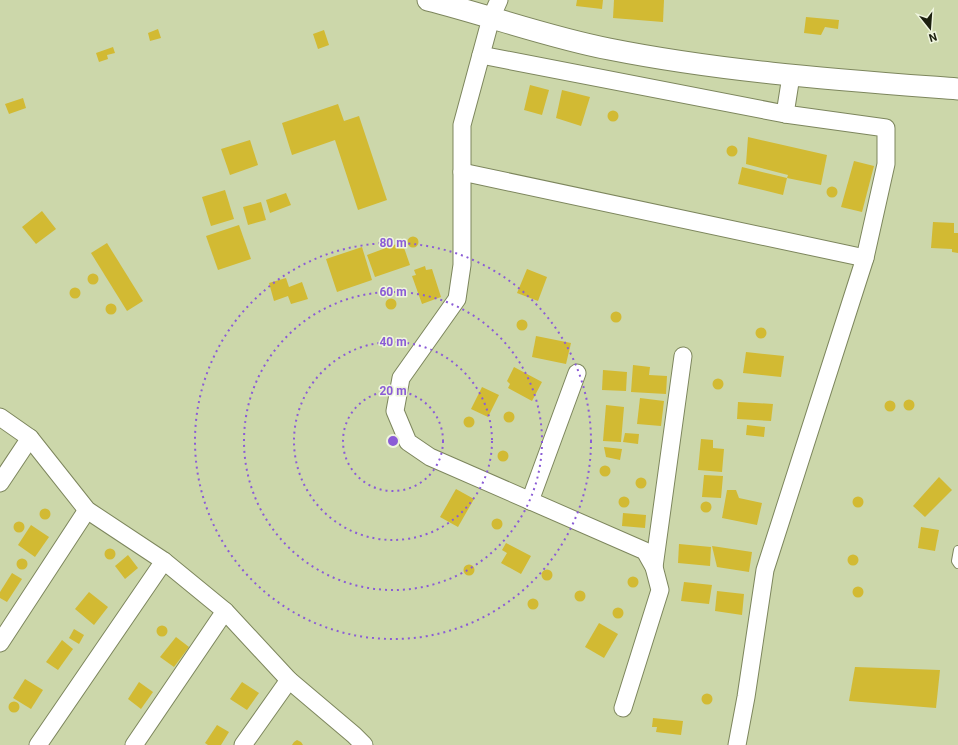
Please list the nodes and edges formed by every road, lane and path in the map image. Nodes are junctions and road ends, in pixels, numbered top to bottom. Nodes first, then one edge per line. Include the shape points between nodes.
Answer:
1 (428, 0) edge
2 (495, 9) edge
3 (481, 55) junction
4 (791, 76) junction
5 (958, 89) edge
6 (785, 114) junction
7 (462, 172) junction
8 (865, 258) junction
9 (683, 356) dead end
10 (577, 373) dead end
11 (0, 417) edge
12 (30, 438) junction
13 (0, 483) edge
14 (530, 501) junction
15 (87, 510) junction
16 (958, 550) edge
17 (164, 561) junction
18 (958, 564) edge
19 (654, 567) junction
20 (225, 611) junction
21 (0, 643) edge
22 (289, 680) junction
23 (623, 708) dead end
24 (355, 742) edge
25 (38, 745) edge
26 (134, 745) edge
27 (243, 745) edge
28 (737, 745) edge

1 - 2 street
2 - 3 street
2 - 4 street via 541,33 608,49 666,60
3 - 6 street
3 - 7 street via 462,125
4 - 5 street
4 - 6 street
6 - 8 street via 886,128 886,164
7 - 8 street
7 - 14 street via 462,265 457,299 401,378 395,411 408,442 430,457
8 - 28 street via 765,570
9 - 19 street
10 - 14 street
11 - 12 street
12 - 13 street
12 - 15 street
14 - 19 street via 645,551
15 - 17 street
15 - 21 street
16 - 18 lane
17 - 20 street
17 - 25 street
19 - 23 street via 660,590
20 - 22 street
20 - 26 street
22 - 24 street
22 - 27 street

